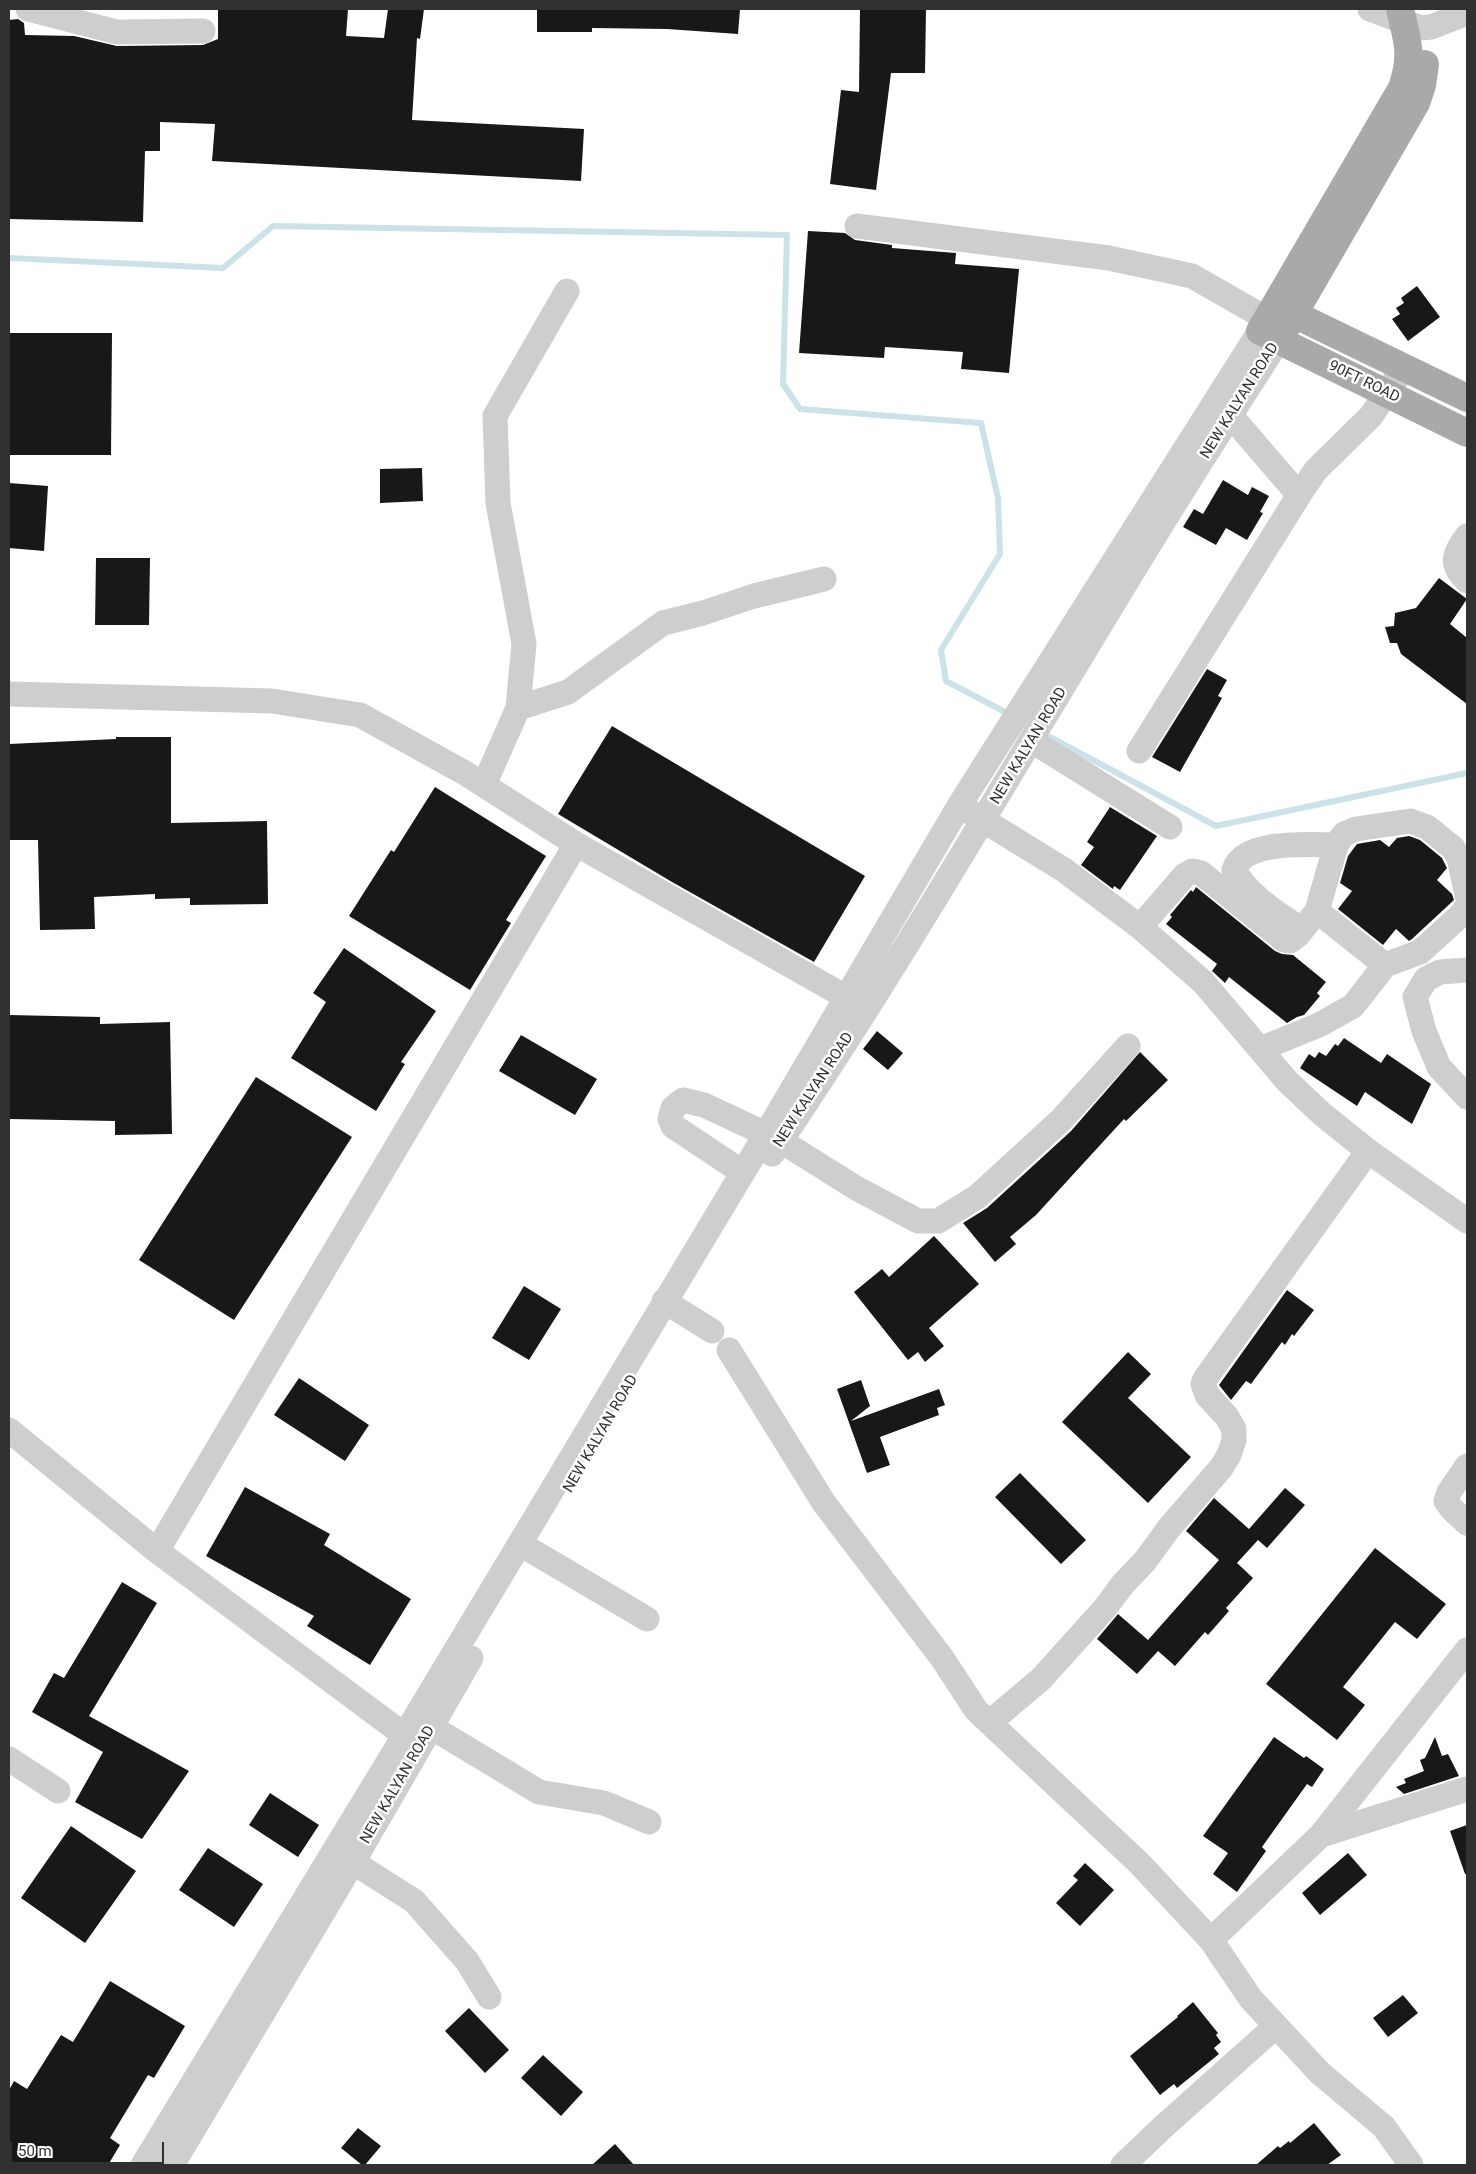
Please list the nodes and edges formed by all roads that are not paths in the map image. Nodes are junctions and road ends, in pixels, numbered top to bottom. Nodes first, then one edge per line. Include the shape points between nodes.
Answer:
1 (28, 9) edge
2 (1370, 9) edge
3 (1426, 16) edge
4 (204, 31) dead end
5 (857, 226) dead end
6 (567, 291) dead end
7 (1275, 322) junction
8 (1404, 367) junction
9 (1388, 393) junction
10 (1467, 398) edge
11 (1231, 416) junction
12 (1467, 433) edge
13 (1299, 495) junction
14 (1153, 519) junction
15 (1467, 536) edge
16 (824, 579) dead end
17 (1467, 581) edge
18 (9, 694) edge
19 (518, 708) junction
20 (1032, 741) junction
21 (1139, 751) dead end
22 (484, 785) junction
23 (959, 806) junction
24 (984, 820) junction
25 (1170, 827) dead end
26 (576, 844) junction
27 (1336, 845) junction
28 (1467, 895) edge
29 (1467, 906) edge
30 (1309, 921) junction
31 (1140, 926) junction
32 (1385, 965) junction
33 (1467, 970) edge
34 (857, 1003) junction
35 (1128, 1046) dead end
36 (1260, 1049) junction
37 (1467, 1097) edge
38 (774, 1138) junction
39 (1368, 1151) junction
40 (742, 1172) junction
41 (1467, 1221) edge
42 (670, 1304) junction
43 (712, 1331) dead end
44 (729, 1350) dead end
45 (9, 1430) edge
46 (1467, 1466) edge
47 (1467, 1523) edge
48 (525, 1548) junction
49 (158, 1551) junction
50 (647, 1619) dead end
51 (1467, 1650) edge
52 (990, 1722) junction
53 (418, 1732) junction
54 (9, 1759) edge
55 (1467, 1789) edge
56 (58, 1791) dead end
57 (649, 1822) dead end
58 (1322, 1835) junction
59 (344, 1856) junction
60 (1211, 1940) junction
61 (489, 1997) dead end
62 (1276, 2026) junction
63 (143, 2165) edge
64 (172, 2165) edge
65 (1123, 2165) edge
66 (1411, 2165) edge

1 - 4 street via 117,32
2 - 3 street
3 - 7 main road, NEW KALYAN ROAD via 1426,67 1416,103
5 - 7 street via 1109,258 1192,276
6 - 19 street via 495,416 498,503 524,644
7 - 8 main road, 90FT ROAD
7 - 9 main road, 90FT ROAD
7 - 11 street, NEW KALYAN ROAD
7 - 14 street, NEW KALYAN ROAD
8 - 9 street
8 - 10 main road, 90FT ROAD
9 - 12 main road, 90FT ROAD
9 - 13 street via 1371,416 1316,470
11 - 13 street
11 - 14 street, NEW KALYAN ROAD
13 - 21 street
14 - 20 street, NEW KALYAN ROAD
14 - 23 street, NEW KALYAN ROAD
15 - 17 street via 1454,556 1455,564
16 - 19 street via 663,623 568,692
18 - 22 street via 272,701 360,715
19 - 22 street
20 - 24 street, NEW KALYAN ROAD
20 - 25 street
22 - 26 street
23 - 24 street
23 - 34 street, NEW KALYAN ROAD
24 - 31 street via 1064,870
24 - 34 street, NEW KALYAN ROAD
26 - 34 street
26 - 49 street
27 - 28 street via 1344,834 1356,829 1410,821 1427,827 1453,848 1459,858
27 - 30 street
27 - 30 street via 1277,846 1246,856 1234,870 1243,884 1270,908
29 - 32 street via 1420,952
30 - 31 street via 1290,941 1284,940 1201,874 1192,871
30 - 32 street
31 - 36 street via 1203,982
32 - 36 street via 1353,1006 1319,1025
33 - 37 street via 1440,972 1426,979 1415,997 1424,1031 1439,1067
34 - 38 street, NEW KALYAN ROAD
35 - 38 street via 1061,1120 977,1197 938,1221 918,1221
36 - 39 street via 1287,1081
38 - 40 street, NEW KALYAN ROAD
38 - 40 street via 696,1102 683,1100 673,1108 670,1119 673,1126
38 - 42 street, NEW KALYAN ROAD
39 - 41 street
39 - 52 street via 1205,1379 1203,1384 1207,1395 1234,1429 1229,1455 1221,1468 1105,1608 1041,1679
40 - 42 street, NEW KALYAN ROAD
42 - 43 street
42 - 48 street, NEW KALYAN ROAD
44 - 52 street via 824,1503 937,1651 976,1710
45 - 49 street
46 - 47 street via 1446,1501
48 - 50 street
48 - 53 street, NEW KALYAN ROAD
49 - 53 street
51 - 58 street
52 - 60 street via 1140,1863
53 - 57 street via 539,1792 604,1803
53 - 59 street, NEW KALYAN ROAD
54 - 56 street
55 - 58 street
58 - 60 street
59 - 61 street via 414,1901 467,1961
59 - 63 street
59 - 64 street, NEW KALYAN ROAD
60 - 62 street via 1251,1999
62 - 65 street
62 - 66 street via 1320,2073 1384,2127

